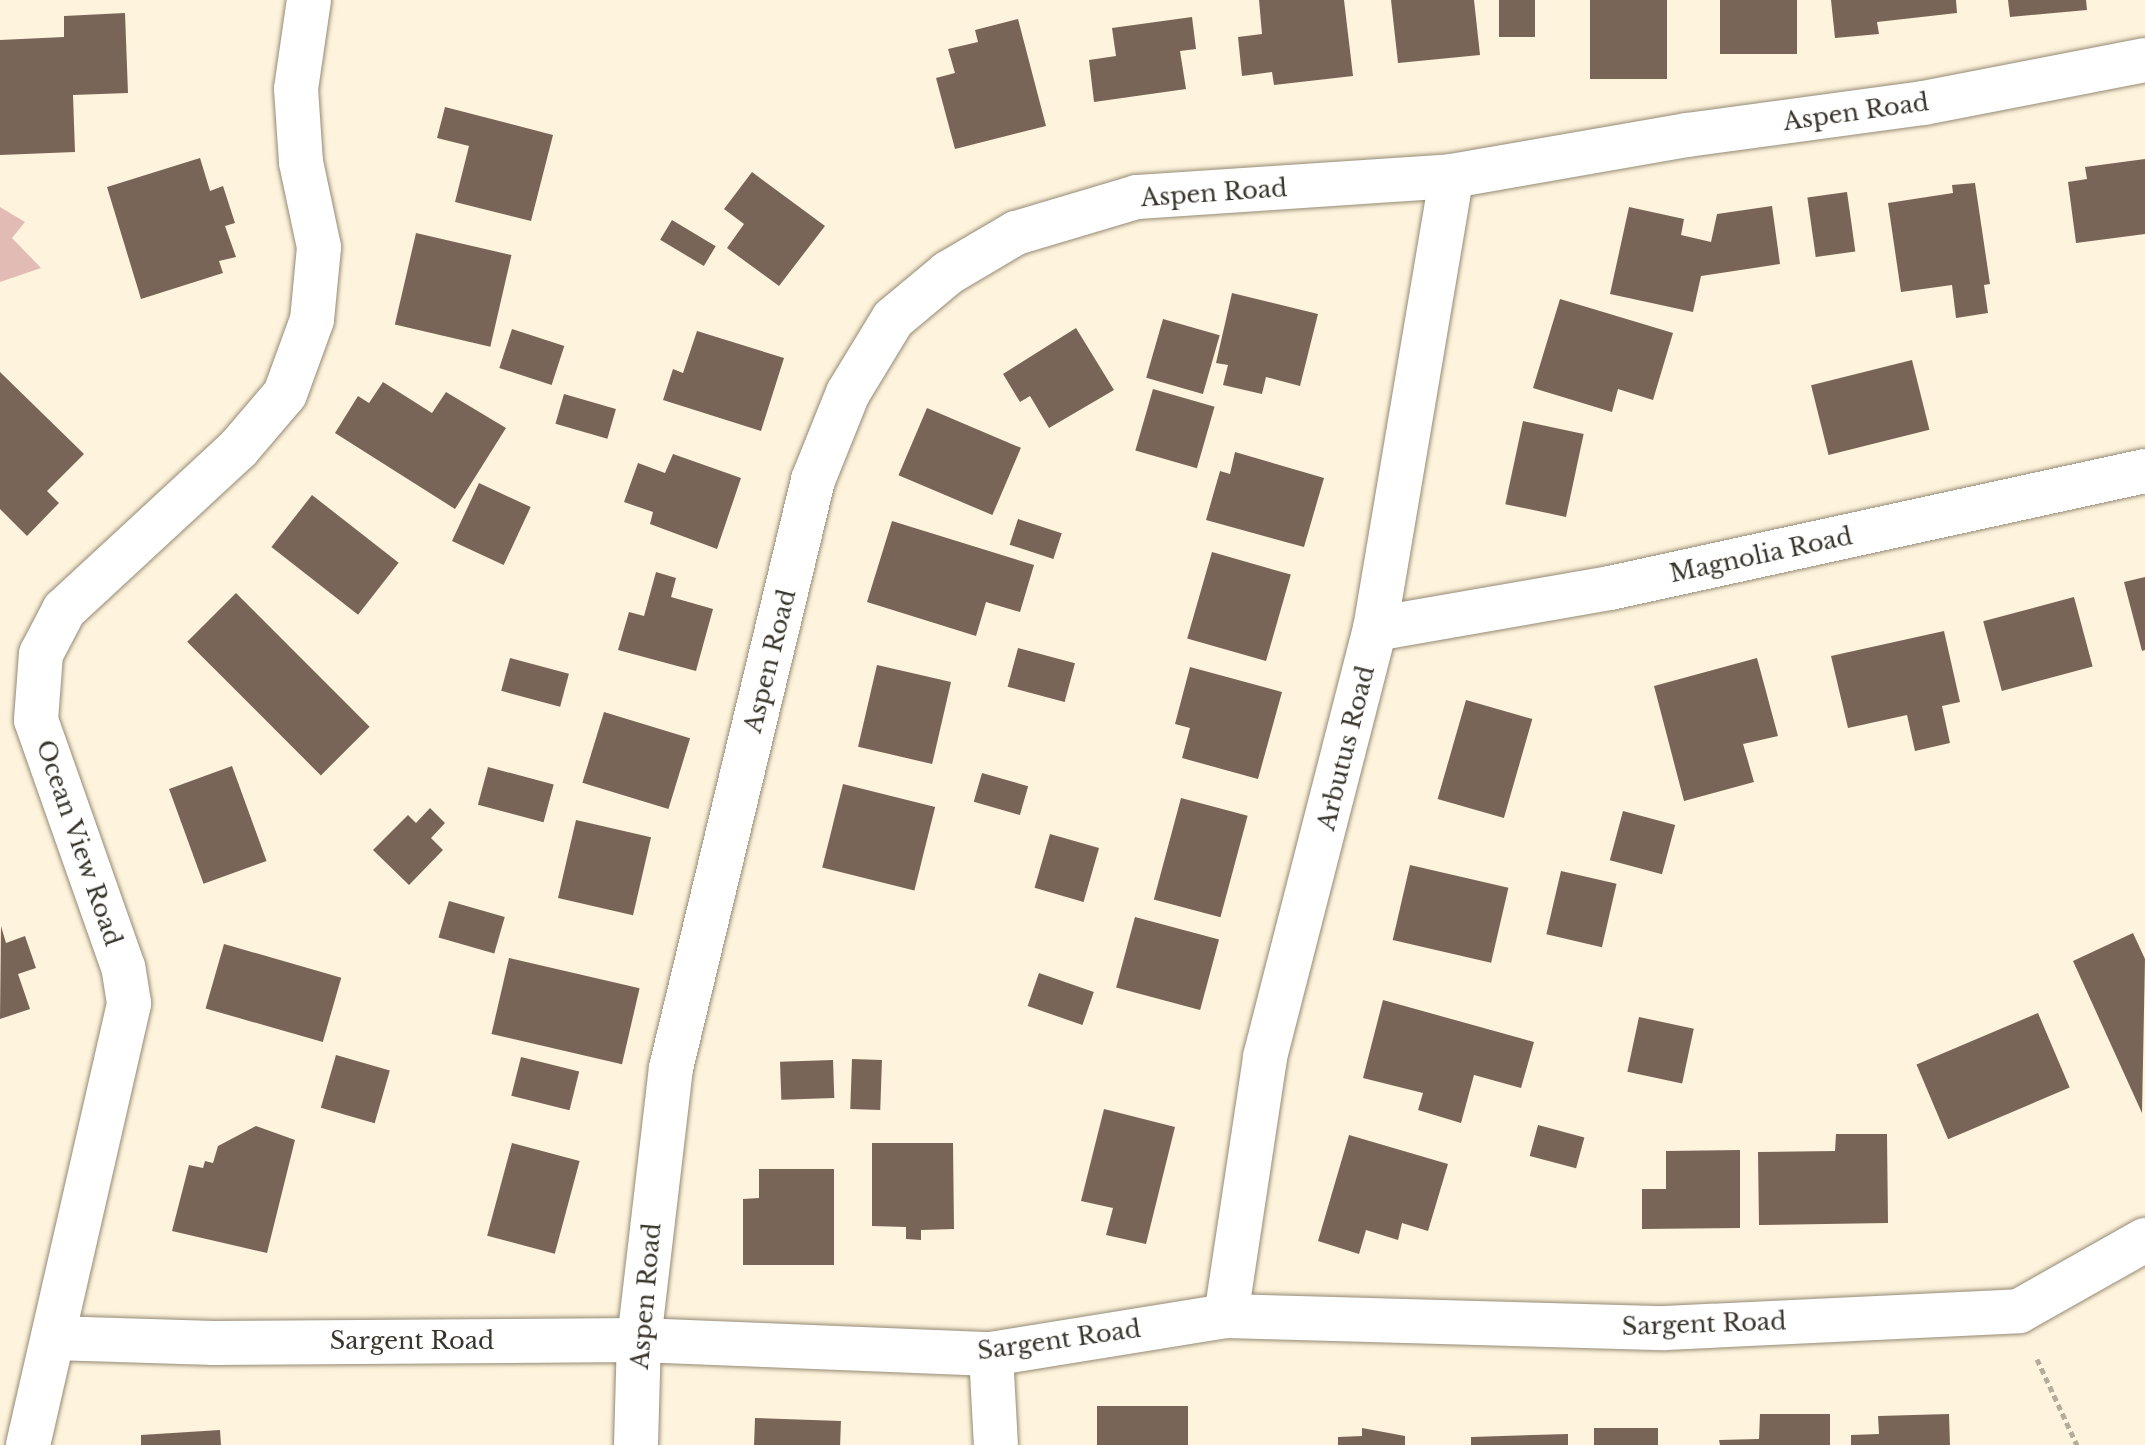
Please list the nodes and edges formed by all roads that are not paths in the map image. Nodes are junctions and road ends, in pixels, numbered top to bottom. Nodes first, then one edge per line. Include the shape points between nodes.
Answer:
1 (309, 0) edge
2 (2145, 60) edge
3 (1452, 176) junction
4 (2145, 471) edge
5 (1375, 629) junction
6 (18, 724) edge
7 (2145, 1240) edge
8 (1226, 1316) junction
9 (53, 1338) junction
10 (639, 1340) junction
11 (991, 1354) junction
12 (28, 1445) edge
13 (636, 1445) edge
14 (996, 1445) edge

1 - 6 street, Ocean View Road via 296,89 301,162 319,247 312,320 285,394 238,449 64,610 41,654
2 - 3 street, Aspen Road via 1924,103 1687,135
3 - 5 street, Arbutus Road
3 - 10 street, Aspen Road via 1137,197 1016,233 948,273 893,319 848,393 813,480 671,1068
4 - 5 street, Magnolia Road via 1610,588
5 - 8 street, Arbutus Road via 1265,1057
6 - 9 street, Ocean View Road via 123,967 129,1003
7 - 8 street, Sargent Road via 2015,1311 1665,1328
8 - 11 street, Sargent Road
9 - 10 street, Sargent Road via 214,1343
9 - 12 street, Ocean View Road
10 - 11 street, Sargent Road
10 - 13 street, Aspen Road
11 - 14 street

